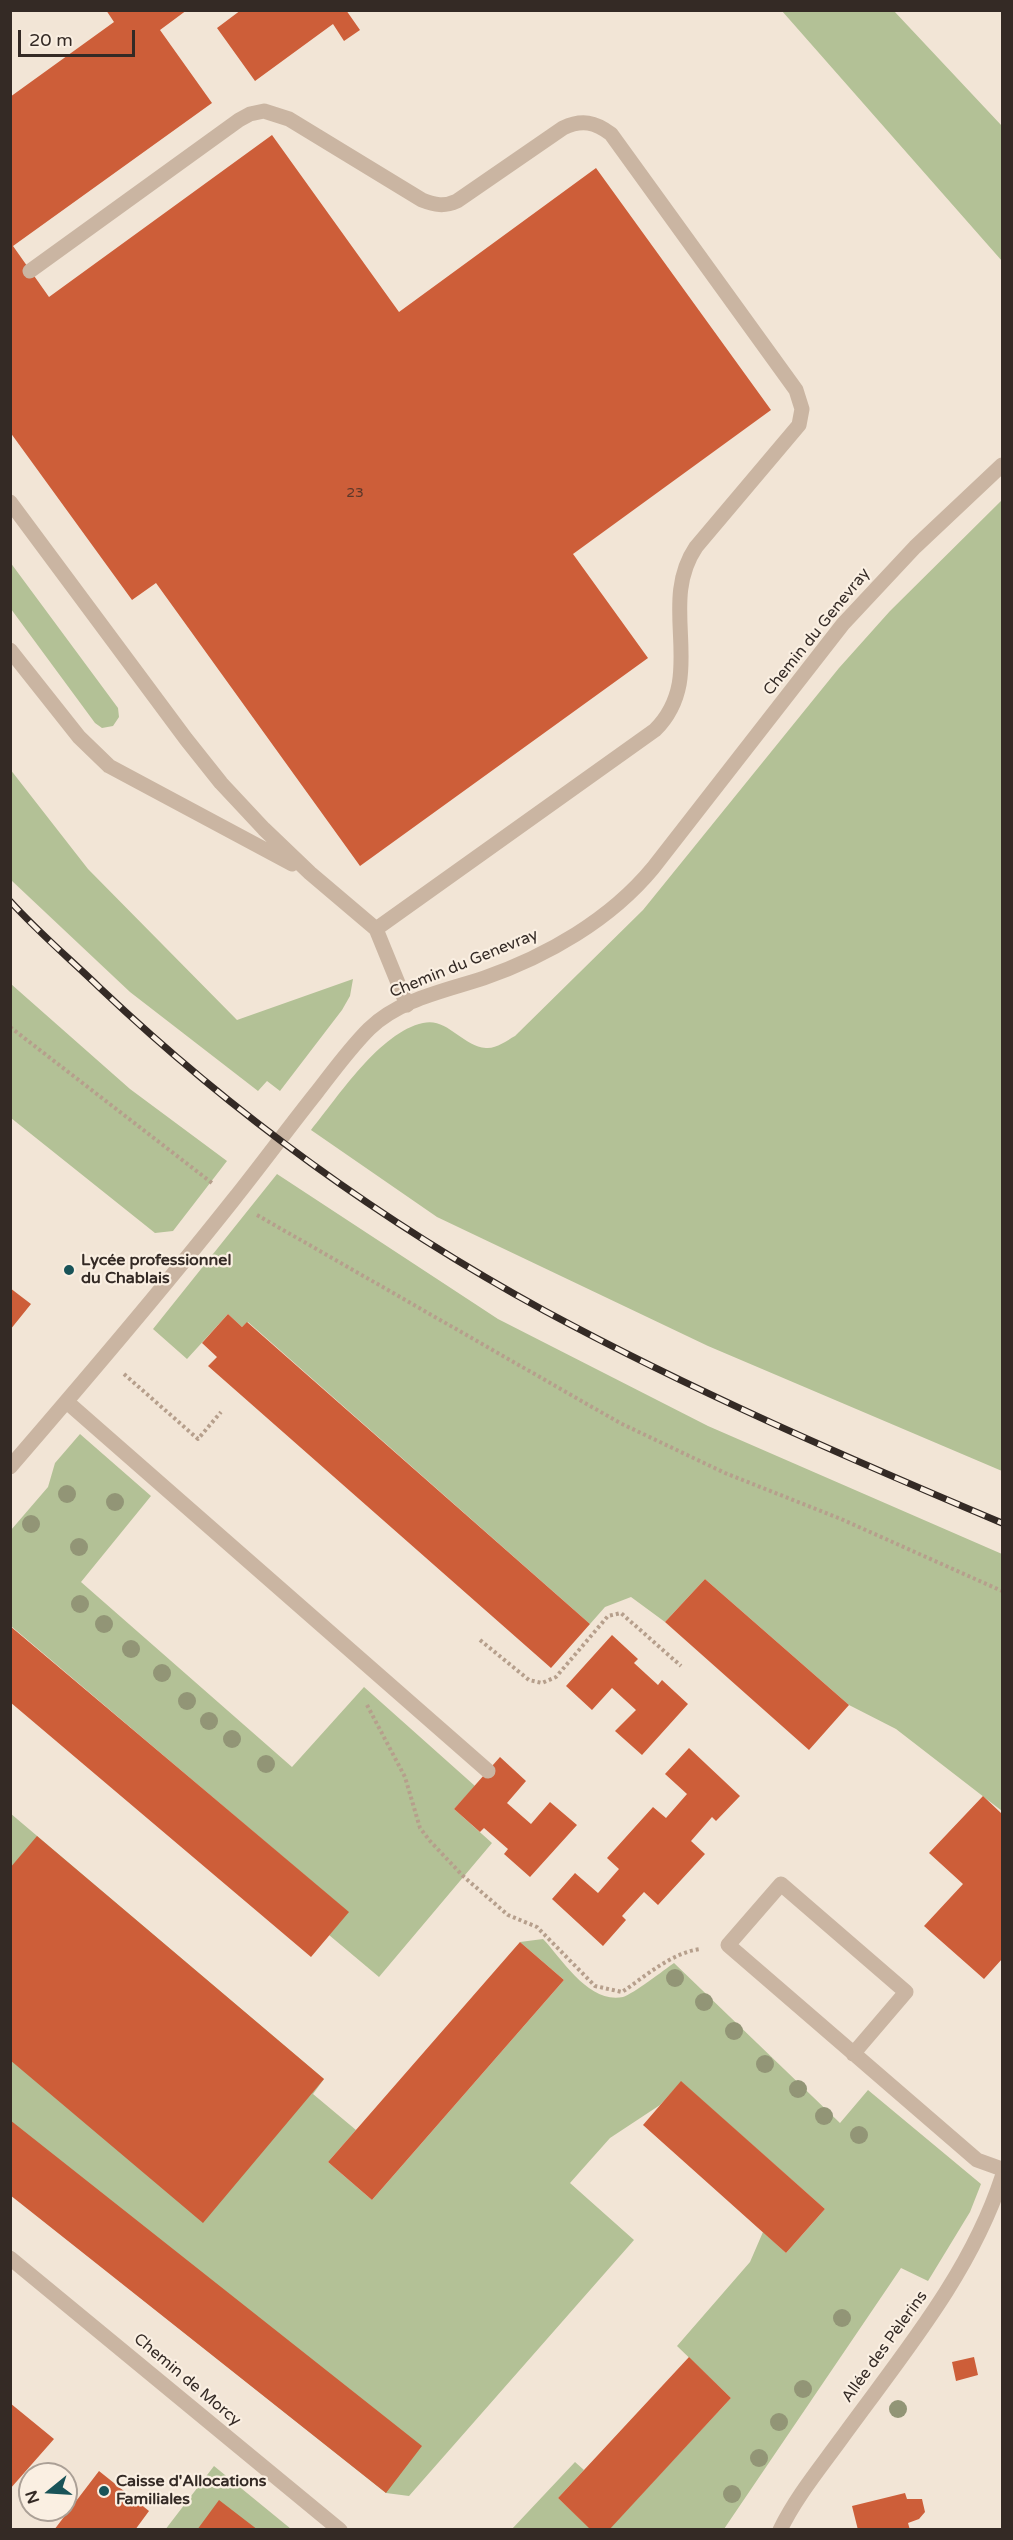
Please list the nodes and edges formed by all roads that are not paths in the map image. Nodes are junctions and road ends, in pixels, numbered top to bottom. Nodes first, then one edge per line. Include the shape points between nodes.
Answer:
1 (30, 270) dead end
2 (1002, 465) edge
3 (10, 502) edge
4 (10, 650) edge
5 (310, 873) junction
6 (376, 930) junction
7 (407, 1005) junction
8 (67, 1402) junction
9 (10, 1467) edge
10 (488, 1771) dead end
11 (853, 2054) junction
12 (1002, 2169) edge
13 (1002, 2177) edge
14 (10, 2258) edge
15 (340, 2529) edge
16 (780, 2529) edge

1 - 6 street via 250,114 264,111 290,119 422,200 447,206 563,128 575,122 588,122 611,134 796,390 802,409 799,425 686,561 680,591 681,684 665,720
2 - 7 street, Chemin du Genevray via 915,547 843,624 653,868 627,895 552,948
3 - 5 street via 186,739 264,829
4 - 5 street via 79,737 109,766
5 - 6 street
6 - 7 street
7 - 8 street, Chemin du Genevray via 369,1029 341,1061 234,1199
8 - 9 street, Chemin du Genevray
8 - 10 street
11 - 11 street via 728,1945 781,1884 906,1992
11 - 12 street via 977,2160
13 - 16 street, Allée des Pèlerins via 991,2212 945,2295 805,2488
14 - 15 street, Chemin de Morcy

